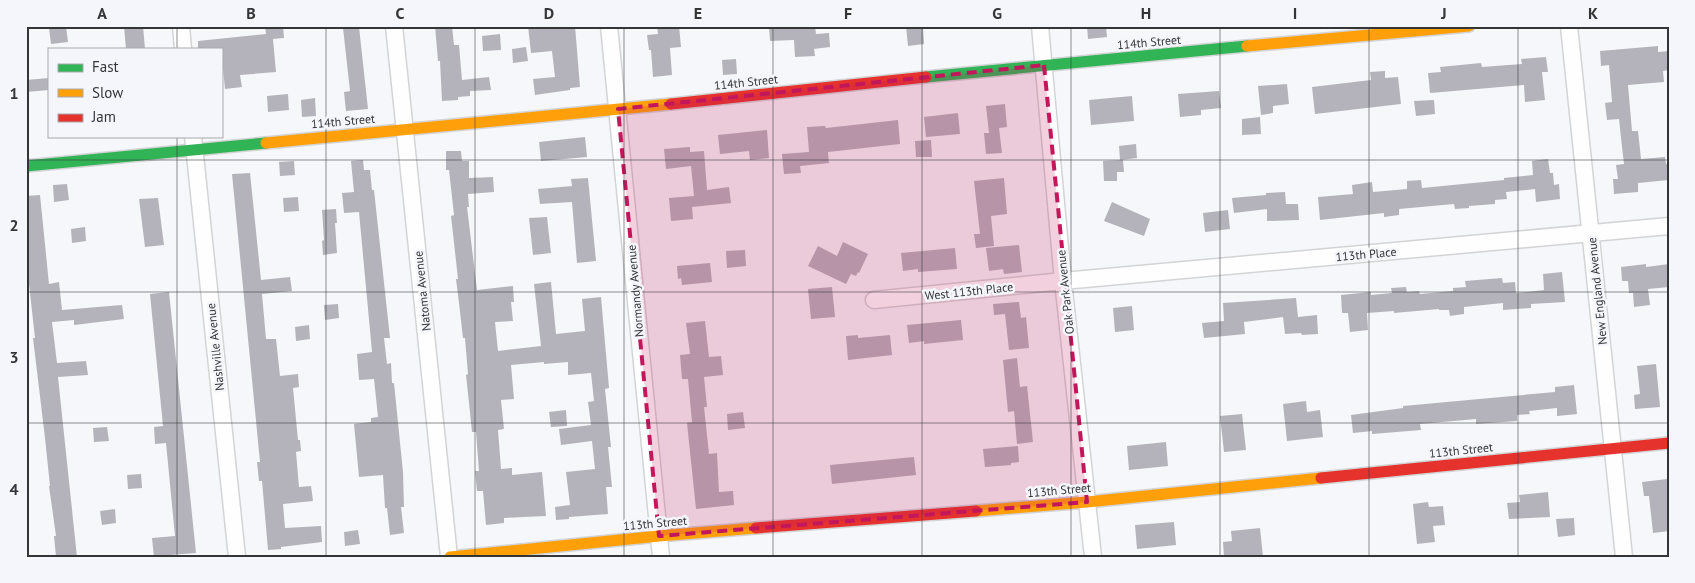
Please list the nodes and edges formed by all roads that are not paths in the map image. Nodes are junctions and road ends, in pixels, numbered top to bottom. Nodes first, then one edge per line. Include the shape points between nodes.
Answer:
1 (181, 26) edge
2 (394, 26) edge
3 (610, 26) edge
4 (1040, 26) edge
5 (1469, 26) edge
6 (1569, 26) edge
7 (183, 48) edge
8 (1044, 65) junction
9 (618, 109) junction
10 (406, 129) junction
11 (193, 142) edge
12 (26, 166) edge
13 (1669, 226) edge
14 (1590, 233) junction
15 (1063, 281) junction
16 (874, 300) dead end
17 (1669, 443) edge
18 (1614, 449) junction
19 (1087, 502) junction
20 (659, 536) junction
21 (237, 557) edge
22 (450, 557) edge
23 (661, 557) edge
24 (1093, 557) edge
25 (1624, 557) edge

1 - 7 street
2 - 10 street, Natoma Avenue
3 - 9 street, Normandy Avenue
4 - 8 street, Oak Park Avenue
5 - 8 street, 114th Street
6 - 14 street, New England Avenue
8 - 9 street, 114th Street
8 - 15 street, Oak Park Avenue
9 - 10 street, 114th Street
9 - 20 street, Normandy Avenue
10 - 11 street, 114th Street
10 - 22 street, Natoma Avenue
11 - 12 street, 114th Street
11 - 21 street, Nashville Avenue
13 - 14 street, 113th Place
14 - 15 street, 113th Place
14 - 18 street, New England Avenue
15 - 16 street, West 113th Place
15 - 19 street, Oak Park Avenue
17 - 18 street, 113th Street
18 - 19 street, 113th Street
18 - 25 street, New England Avenue
19 - 20 street, 113th Street
19 - 24 street, Oak Park Avenue
20 - 22 street, 113th Street
20 - 23 street, Normandy Avenue

